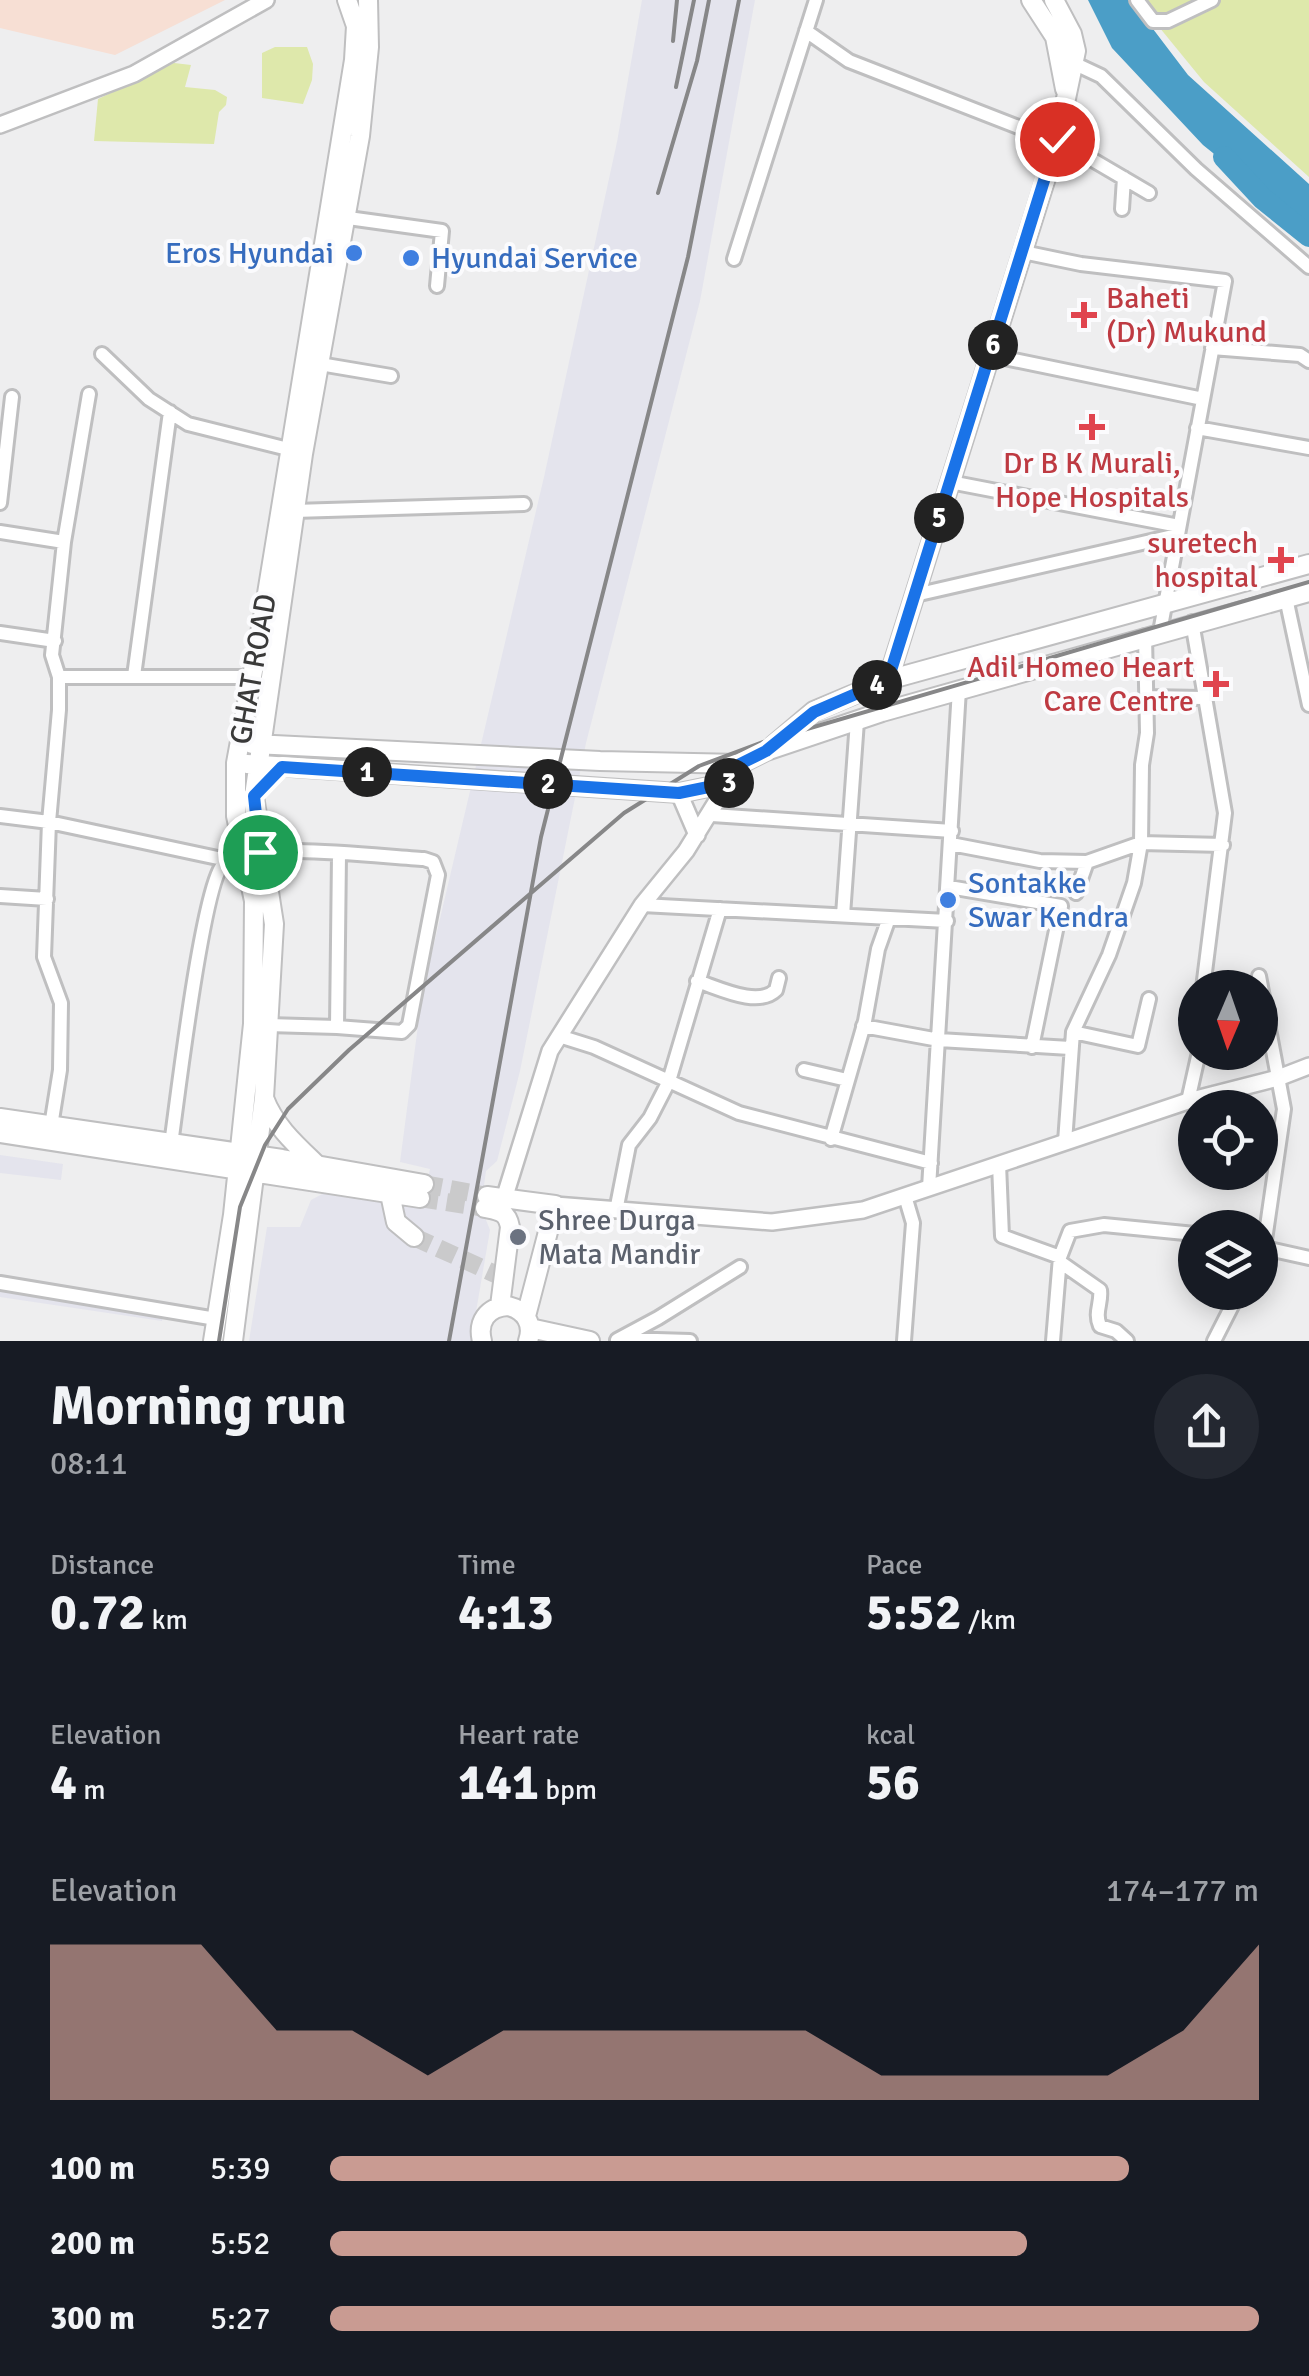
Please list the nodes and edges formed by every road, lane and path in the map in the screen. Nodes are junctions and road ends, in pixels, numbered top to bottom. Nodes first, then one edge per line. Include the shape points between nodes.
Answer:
1 (266, 0) edge
2 (346, 0) edge
3 (368, 0) edge
4 (816, 0) edge
5 (1031, 0) edge
6 (1054, 0) edge
7 (1137, 0) edge
8 (1212, 0) edge
9 (806, 31) junction
10 (1068, 61) junction
11 (0, 125) edge
12 (1057, 143) junction
13 (1124, 178) junction
14 (1149, 192) dead end
15 (1122, 209) dead end
16 (336, 217) junction
17 (1023, 252) junction
18 (734, 259) dead end
19 (1309, 267) edge
20 (437, 286) dead end
21 (1212, 348) junction
22 (102, 354) dead end
23 (990, 355) junction
24 (1309, 361) edge
25 (313, 363) junction
26 (391, 376) dead end
27 (89, 394) dead end
28 (12, 397) dead end
29 (1203, 399) junction
30 (170, 412) junction
31 (1197, 428) junction
32 (1309, 448) edge
33 (296, 452) junction
34 (950, 482) junction
35 (0, 504) edge
36 (524, 504) dead end
37 (294, 511) junction
38 (1178, 530) junction
39 (0, 532) edge
40 (64, 542) junction
41 (1309, 564) edge
42 (1309, 592) edge
43 (915, 594) junction
44 (1286, 598) junction
45 (1164, 604) junction
46 (1192, 622) junction
47 (0, 633) edge
48 (1152, 634) junction
49 (54, 641) junction
50 (134, 676) junction
51 (59, 677) junction
52 (251, 677) junction
53 (888, 680) junction
54 (958, 689) junction
55 (1146, 697) junction
56 (1203, 698) junction
57 (1309, 706) edge
58 (882, 712) junction
59 (857, 721) junction
60 (264, 724) junction
61 (241, 742) junction
62 (261, 746) junction
63 (291, 748) junction
64 (766, 751) junction
65 (236, 764) junction
66 (740, 764) junction
67 (258, 766) junction
68 (282, 767) junction
69 (728, 783) junction
70 (679, 793) junction
71 (254, 796) junction
72 (712, 815) junction
73 (0, 816) edge
74 (48, 822) junction
75 (850, 824) junction
76 (698, 835) junction
77 (952, 837) junction
78 (1141, 842) junction
79 (1222, 846) junction
80 (338, 855) junction
81 (244, 856) junction
82 (1087, 862) junction
83 (949, 887) junction
84 (1076, 893) dead end
85 (0, 896) edge
86 (47, 900) junction
87 (642, 905) junction
88 (720, 909) junction
89 (842, 915) junction
90 (889, 918) junction
91 (946, 921) junction
92 (1206, 970) edge
93 (779, 978) dead end
94 (697, 981) junction
95 (1149, 999) dead end
96 (268, 1025) junction
97 (863, 1026) junction
98 (337, 1027) junction
99 (1073, 1032) junction
100 (558, 1036) junction
101 (939, 1040) junction
102 (1032, 1046) junction
103 (1070, 1048) junction
104 (1309, 1066) edge
105 (804, 1070) dead end
106 (1277, 1070) edge
107 (1278, 1078) junction
108 (848, 1080) junction
109 (669, 1081) junction
110 (1231, 1090) edge
111 (264, 1098) junction
112 (1178, 1104) edge
113 (0, 1118) edge
114 (51, 1126) junction
115 (0, 1133) edge
116 (831, 1139) junction
117 (94, 1140) junction
118 (1065, 1142) junction
119 (171, 1144) junction
120 (931, 1163) junction
121 (248, 1164) junction
122 (999, 1164) junction
123 (317, 1165) junction
124 (929, 1188) junction
125 (390, 1194) junction
126 (905, 1196) junction
127 (495, 1203) junction
128 (554, 1205) junction
129 (1268, 1210) edge
130 (616, 1212) junction
131 (1178, 1232) edge
132 (414, 1236) tunnel mouth
133 (1278, 1251) edge
134 (1309, 1258) edge
135 (1060, 1260) junction
136 (740, 1267) dead end
137 (504, 1278) junction
138 (0, 1283) edge
139 (536, 1286) junction
140 (500, 1306) junction
141 (1229, 1310) edge
142 (216, 1319) junction
143 (528, 1328) edge
144 (615, 1340) edge
145 (213, 1341) edge
146 (232, 1341) edge
147 (482, 1341) edge
148 (590, 1341) edge
149 (690, 1341) edge
150 (904, 1341) edge
151 (1053, 1341) edge
152 (1127, 1341) edge
153 (1214, 1341) edge

1 - 11 street via 134,74
2 - 16 main road, GHAT ROAD via 356,26
3 - 16 main road, GHAT ROAD via 360,136
4 - 9 street
5 - 10 main road
6 - 10 main road via 1072,34
7 - 8 street via 1153,21 1168,22
9 - 12 street via 849,61
9 - 18 street
10 - 12 main road
10 - 19 street via 1101,76
12 - 13 street
12 - 17 main road
13 - 14 street
13 - 15 street
16 - 20 street via 442,231
16 - 25 main road, GHAT ROAD
17 - 21 street via 1225,280
17 - 23 main road
21 - 24 street
21 - 29 street
22 - 30 street
23 - 29 street
23 - 34 main road
25 - 26 street
25 - 33 main road, GHAT ROAD
27 - 40 street
28 - 35 street
29 - 31 street
30 - 33 street via 188,424
30 - 50 street
31 - 32 street
31 - 38 street
33 - 37 main road, GHAT ROAD
33 - 52 main road, GHAT ROAD
34 - 38 street
34 - 43 main road
36 - 37 street
37 - 60 main road, GHAT ROAD
38 - 43 street
38 - 45 street
39 - 40 street
40 - 49 street
41 - 45 main road
42 - 44 main road
43 - 53 main road
44 - 46 main road
44 - 57 street
45 - 48 street
45 - 53 main road
46 - 48 main road
46 - 56 street
47 - 49 street
48 - 54 main road
48 - 55 street
49 - 51 street
50 - 51 street
50 - 52 street
51 - 74 street
52 - 61 main road, GHAT ROAD
53 - 58 main road
53 - 64 main road via 814,712
54 - 58 main road
54 - 77 street
55 - 56 street
55 - 78 street
56 - 79 street via 1226,813
58 - 59 main road
59 - 64 main road
59 - 75 street
60 - 62 main road, GHAT ROAD
60 - 63 main road
61 - 62 main road
61 - 65 main road, GHAT ROAD
62 - 63 main road
62 - 67 main road, GHAT ROAD
63 - 66 main road
64 - 66 main road
65 - 67 main road
65 - 81 main road, GHAT ROAD
66 - 69 main road
67 - 68 main road
67 - 71 main road, GHAT ROAD
68 - 70 main road
68 - 71 main road
69 - 70 main road
69 - 72 street
70 - 76 street
71 - 81 main road, GHAT ROAD
72 - 75 street
72 - 76 street
73 - 74 street
74 - 81 street
74 - 86 street
75 - 77 street
75 - 89 street
76 - 87 street
77 - 82 street via 1040,861
77 - 83 street
78 - 79 street
78 - 82 street
78 - 99 street via 1134,883
79 - 92 street
80 - 81 street
80 - 98 street
80 - 98 street via 424,859 434,862 438,875 409,1025 402,1032
81 - 96 main road, GHAT ROAD via 274,924
81 - 119 street via 220,867 206,909
81 - 121 main road, GHAT ROAD via 256,946
82 - 84 street
83 - 91 street
83 - 102 street via 1061,906
85 - 86 street
86 - 114 street via 44,957 61,1003
87 - 88 street
87 - 100 street
88 - 89 street
88 - 94 street
89 - 90 street
90 - 91 street
90 - 97 street
91 - 101 street
93 - 94 street via 765,998
94 - 109 street
95 - 99 street via 1138,1046
96 - 98 street
96 - 111 main road, GHAT ROAD
97 - 101 street
97 - 108 street
99 - 103 street
100 - 109 street
100 - 127 street
101 - 102 street
101 - 120 street
102 - 103 street
103 - 118 street
104 - 107 street
105 - 108 street
106 - 107 street
107 - 110 street
107 - 129 street via 1284,1109
108 - 116 street
109 - 116 street via 739,1113
109 - 130 street via 629,1145
111 - 121 main road, GHAT ROAD
111 - 123 main road via 286,1135
112 - 118 street
113 - 114 main road
114 - 117 main road
115 - 117 main road
116 - 120 street
117 - 119 main road
117 - 121 main road via 189,1161
118 - 122 street
119 - 121 main road
120 - 124 street
121 - 123 main road
121 - 125 main road
121 - 142 main road, GHAT ROAD
121 - 146 main road, GHAT ROAD
122 - 124 street
122 - 135 street via 1002,1236
123 - 125 main road via 422,1191
124 - 126 street
125 - 132 main road via 396,1222
126 - 130 street via 864,1210 772,1222
126 - 150 street via 914,1224
127 - 128 main road
127 - 137 main road via 510,1226
128 - 130 street
128 - 139 main road
131 - 135 street via 1104,1225 1070,1231
133 - 134 street
135 - 151 street
135 - 152 street via 1100,1290 1100,1326
136 - 144 street
137 - 139 main road
137 - 140 main road
138 - 142 street
139 - 143 main road
140 - 143 main road via 514,1308
140 - 147 main road via 482,1322
141 - 153 street
142 - 145 main road, GHAT ROAD
143 - 148 main road
144 - 149 street

